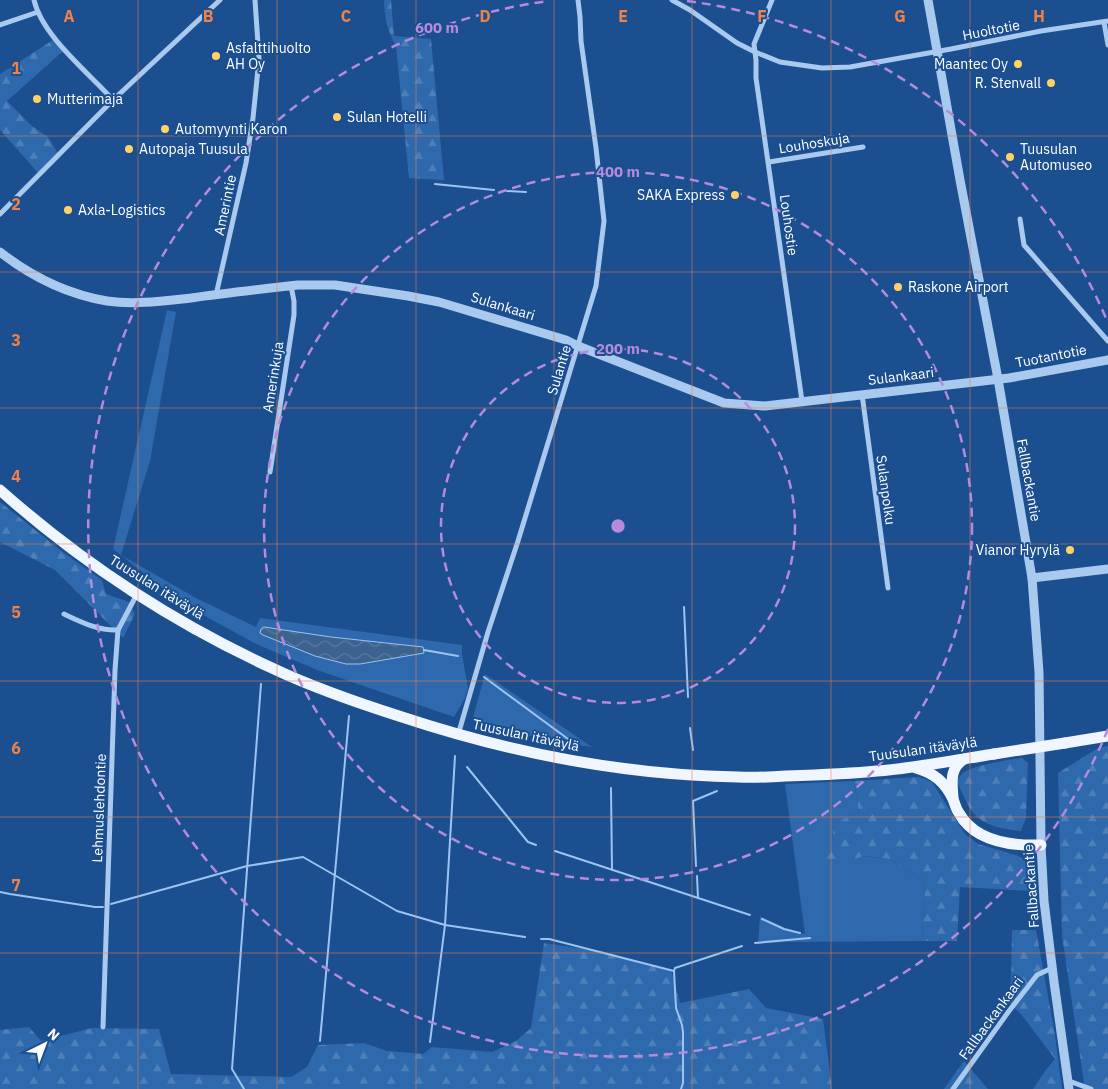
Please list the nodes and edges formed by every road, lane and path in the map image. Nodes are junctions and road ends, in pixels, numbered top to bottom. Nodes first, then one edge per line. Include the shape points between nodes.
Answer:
1 (34, 0) edge
2 (220, 0) edge
3 (255, 0) edge
4 (578, 0) edge
5 (672, 0) edge
6 (772, 0) edge
7 (928, 0) edge
8 (38, 12) junction
9 (1106, 22) edge
10 (0, 25) edge
11 (1108, 45) edge
12 (938, 51) junction
13 (755, 52) junction
14 (113, 100) junction
15 (863, 147) dead end
16 (769, 162) junction
17 (0, 214) edge
18 (1020, 219) dead end
19 (0, 252) edge
20 (291, 286) junction
21 (216, 295) junction
22 (1108, 341) edge
23 (578, 346) junction
24 (1108, 360) edge
25 (998, 379) junction
26 (862, 394) junction
27 (802, 401) junction
28 (270, 472) dead end
29 (0, 490) edge
30 (1108, 569) edge
31 (1032, 578) junction
32 (888, 588) dead end
33 (137, 594) junction
34 (64, 614) dead end
35 (118, 630) junction
36 (458, 735) junction
37 (1108, 736) edge
38 (965, 759) junction
39 (913, 767) junction
40 (953, 798) junction
41 (1041, 845) junction
42 (1052, 968) junction
43 (103, 1027) dead end
44 (1069, 1085) edge
45 (953, 1089) edge
46 (1090, 1089) edge

1 - 8 street
2 - 14 street
3 - 21 street, Amerintie via 259,59 252,129
4 - 23 street, Sulantie via 604,221 596,286
5 - 13 street, Huoltotie
6 - 13 street, Louhostie via 755,40
7 - 12 street, Fallbackantie
8 - 10 street
8 - 14 street via 59,43
9 - 11 street
9 - 12 street, Huoltotie
12 - 13 street, Huoltotie via 822,68 780,62
12 - 25 street, Fallbackantie
13 - 16 street, Louhostie
14 - 17 street
15 - 16 street, Louhoskuja
16 - 27 street, Louhostie
18 - 22 street via 1024,244
19 - 21 street, Sulankaari via 51,285 93,298 123,303
20 - 21 street, Sulankaari
20 - 23 street, Sulankaari via 335,285 439,302
20 - 28 street, Amerinkuja via 294,315
23 - 27 street, Sulankaari via 724,403 765,406
23 - 36 street, Sulantie
24 - 25 street, Tuotantotie
25 - 26 street, Sulankaari
25 - 31 street, Fallbackantie
26 - 27 street, Sulankaari
26 - 32 street, Sulanpolku
29 - 33 main road, Tuusulan itäväylä via 72,549
30 - 31 street
31 - 41 street, Fallbackantie via 1039,672
33 - 35 street, Lehmuslehdontie
33 - 36 main road, Tuusulan itäväylä via 214,640 272,669 368,706
34 - 35 street via 109,631
35 - 43 street, Lehmuslehdontie
36 - 39 main road, Tuusulan itäväylä via 596,765 740,778
37 - 38 main road, Tuusulan itäväylä, bridge
38 - 39 main road, Tuusulan itäväylä
38 - 40 main road via 953,772
39 - 40 main road via 938,778
40 - 41 main road via 964,820 984,837 1009,844
41 - 42 street, Fallbackantie
42 - 44 street, Fallbackantie
42 - 45 street, Fallbackankaari via 1036,976
44 - 46 street

